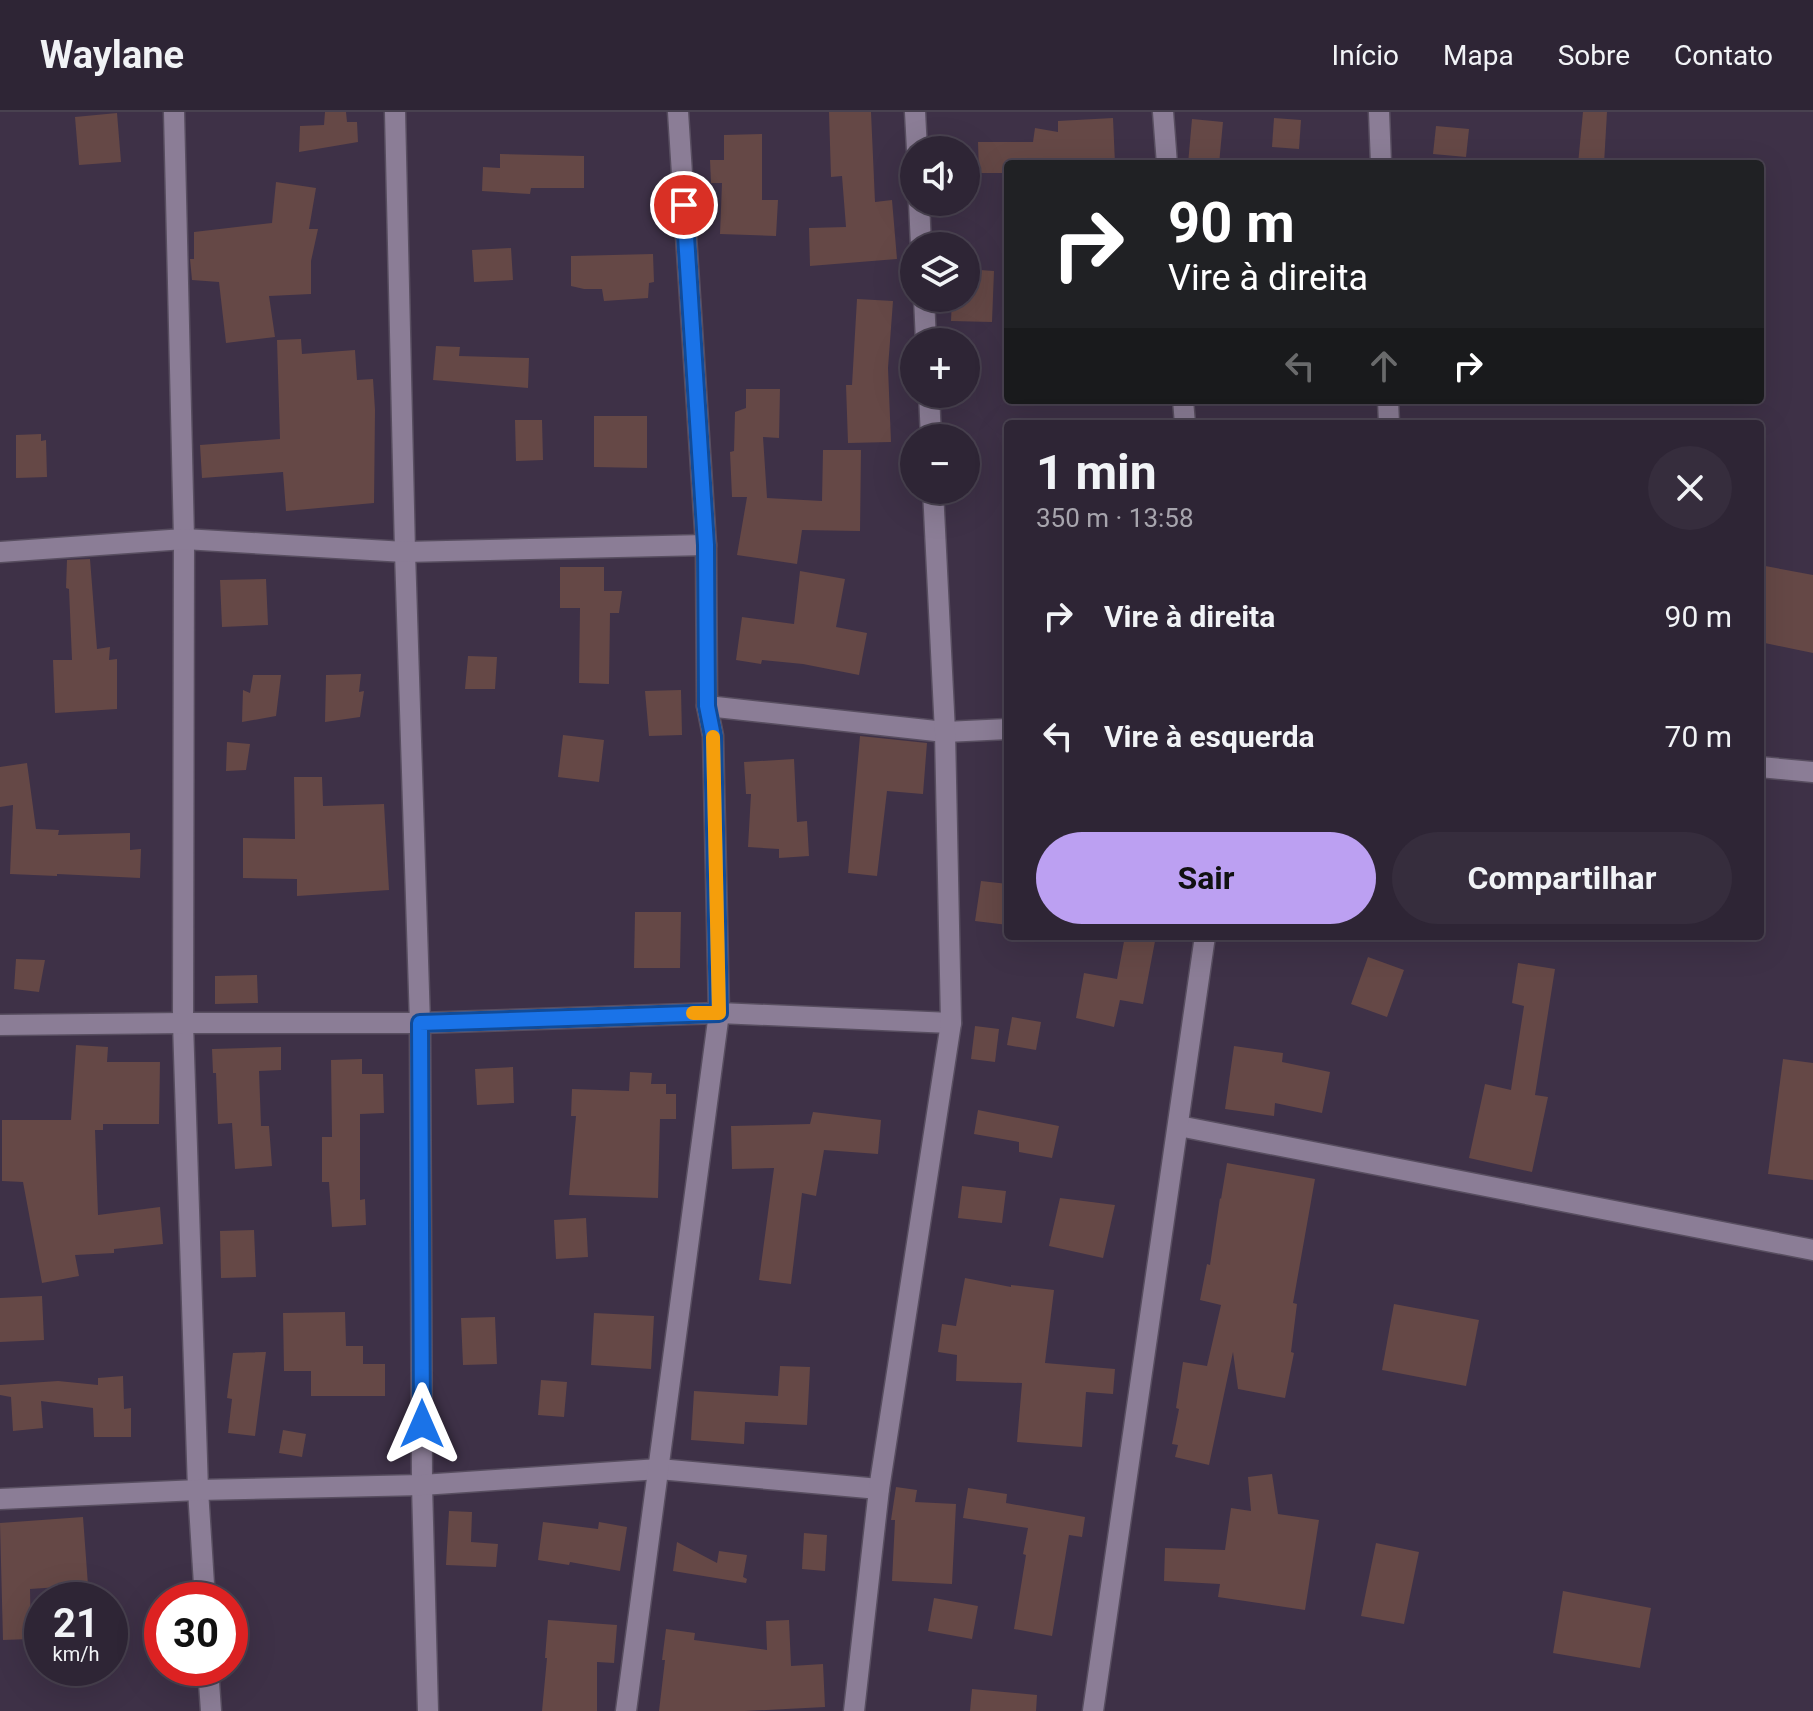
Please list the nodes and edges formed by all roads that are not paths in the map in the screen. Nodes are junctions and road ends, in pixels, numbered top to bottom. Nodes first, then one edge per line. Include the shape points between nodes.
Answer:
1 (174, 112) edge
2 (395, 112) edge
3 (678, 112) edge
4 (915, 112) edge
5 (1163, 112) edge
6 (1379, 112) edge
7 (916, 136) edge
8 (1167, 160) edge
9 (1381, 160) edge
10 (934, 504) edge
11 (184, 539) junction
12 (706, 545) junction
13 (0, 552) edge
14 (405, 552) junction
15 (707, 706) junction
16 (1004, 729) edge
17 (945, 732) junction
18 (1764, 767) edge
19 (1813, 772) edge
20 (1204, 940) edge
21 (719, 1013) junction
22 (183, 1023) junction
23 (420, 1023) junction
24 (951, 1023) junction
25 (0, 1025) edge
26 (1179, 1126) junction
27 (1813, 1250) edge
28 (659, 1469) junction
29 (422, 1485) junction
30 (879, 1489) junction
31 (198, 1490) junction
32 (0, 1499) edge
33 (204, 1582) edge
34 (209, 1686) edge
35 (211, 1711) edge
36 (428, 1711) edge
37 (626, 1711) edge
38 (854, 1711) edge
39 (1093, 1711) edge

1 - 11 street
2 - 14 street
3 - 12 street
4 - 7 street
5 - 8 street
6 - 9 street
10 - 17 street
11 - 13 street
11 - 14 street
11 - 22 street
12 - 14 street
12 - 15 street
14 - 23 street
15 - 17 street
15 - 21 street via 713,736
16 - 17 street
17 - 24 street
18 - 19 street
20 - 26 street
21 - 23 street
21 - 24 street
21 - 28 street
22 - 23 street
22 - 25 street
22 - 31 street
23 - 29 street
24 - 30 street
26 - 27 street
26 - 39 street
28 - 29 street
28 - 30 street
28 - 37 street
29 - 31 street
29 - 36 street
30 - 38 street
31 - 32 street
31 - 33 street
34 - 35 street

